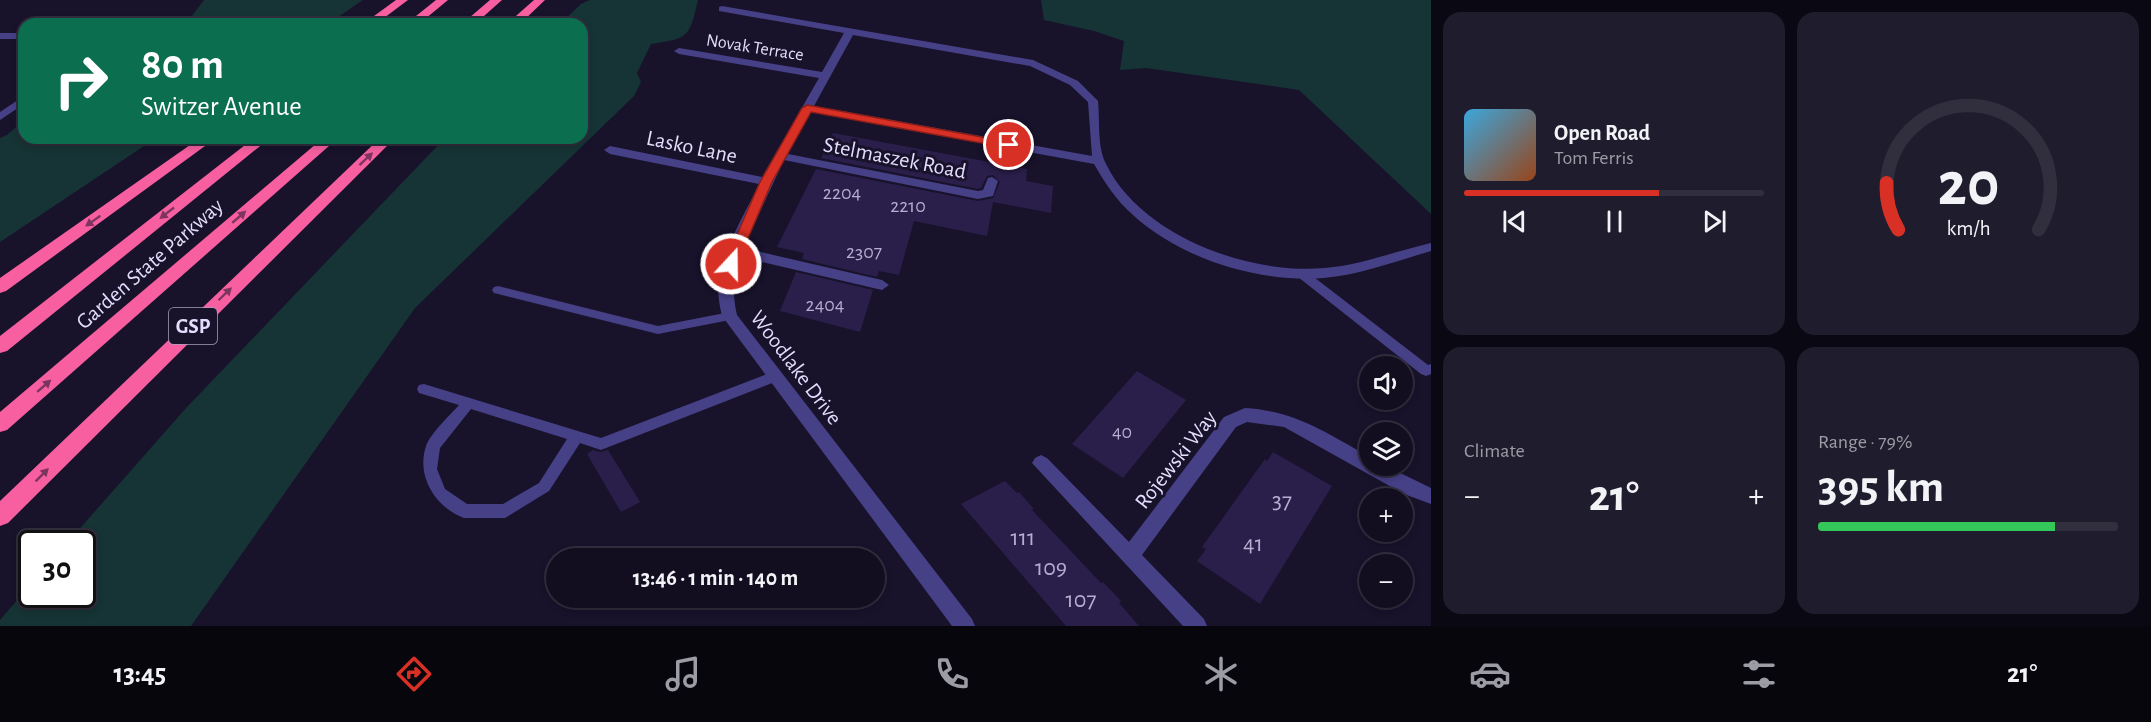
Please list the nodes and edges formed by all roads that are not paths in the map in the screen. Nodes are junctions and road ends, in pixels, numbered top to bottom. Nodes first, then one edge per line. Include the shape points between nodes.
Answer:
1 (403, 0) edge
2 (443, 0) edge
3 (497, 0) edge
4 (540, 0) edge
5 (722, 9) dead end
6 (378, 18) edge
7 (420, 18) edge
8 (475, 18) edge
9 (520, 18) edge
10 (850, 31) junction
11 (0, 36) edge
12 (18, 36) edge
13 (679, 51) dead end
14 (825, 76) junction
15 (18, 104) edge
16 (807, 108) junction
17 (0, 117) edge
18 (201, 144) edge
19 (255, 144) edge
20 (324, 144) edge
21 (382, 144) edge
22 (610, 150) dead end
23 (780, 156) junction
24 (1098, 161) junction
25 (992, 181) dead end
26 (766, 182) junction
27 (1431, 247) edge
28 (735, 251) junction
29 (1302, 274) junction
30 (882, 285) dead end
31 (0, 287) edge
32 (498, 290) dead end
33 (730, 316) junction
34 (0, 346) edge
35 (1431, 369) edge
36 (775, 376) junction
37 (424, 389) dead end
38 (468, 403) junction
39 (0, 424) edge
40 (577, 436) junction
41 (1041, 463) dead end
42 (1431, 496) edge
43 (0, 516) edge
44 (1130, 556) junction
45 (965, 626) edge
46 (1197, 626) edge

1 - 6 highway
2 - 7 highway
3 - 8 highway
4 - 9 highway
5 - 10 street
10 - 14 street, Woodlake Drive
10 - 24 street via 1033,63 1074,83 1093,101
11 - 12 street
13 - 14 street, Novak Terrace
14 - 16 street, Woodlake Drive
15 - 17 street
16 - 23 street, Woodlake Drive
16 - 24 street
18 -> 31 highway
19 -> 34 highway, Garden State Parkway
39 -> 20 highway, Garden State Parkway / GSP
43 -> 21 highway, GSP
22 - 26 street, Lasko Lane
23 - 25 street, Stelmaszek Road via 978,195 989,193
23 - 26 street, Woodlake Drive
24 - 29 street via 1122,198 1174,237 1248,268
26 - 28 street, Woodlake Drive
27 - 29 street via 1326,273
28 - 30 street
28 - 33 street, Woodlake Drive via 726,278
29 - 35 lane via 1426,371
32 - 33 lane via 657,330
33 - 36 street, Woodlake Drive
36 - 40 lane via 601,444
36 - 45 street, Woodlake Drive
37 - 38 lane
38 - 40 lane
38 - 40 lane via 433,446 429,470 439,493 464,511 505,510 543,487
41 - 44 street
42 - 44 street, Rojewski Way via 1288,421 1245,415 1230,422
44 - 46 street

